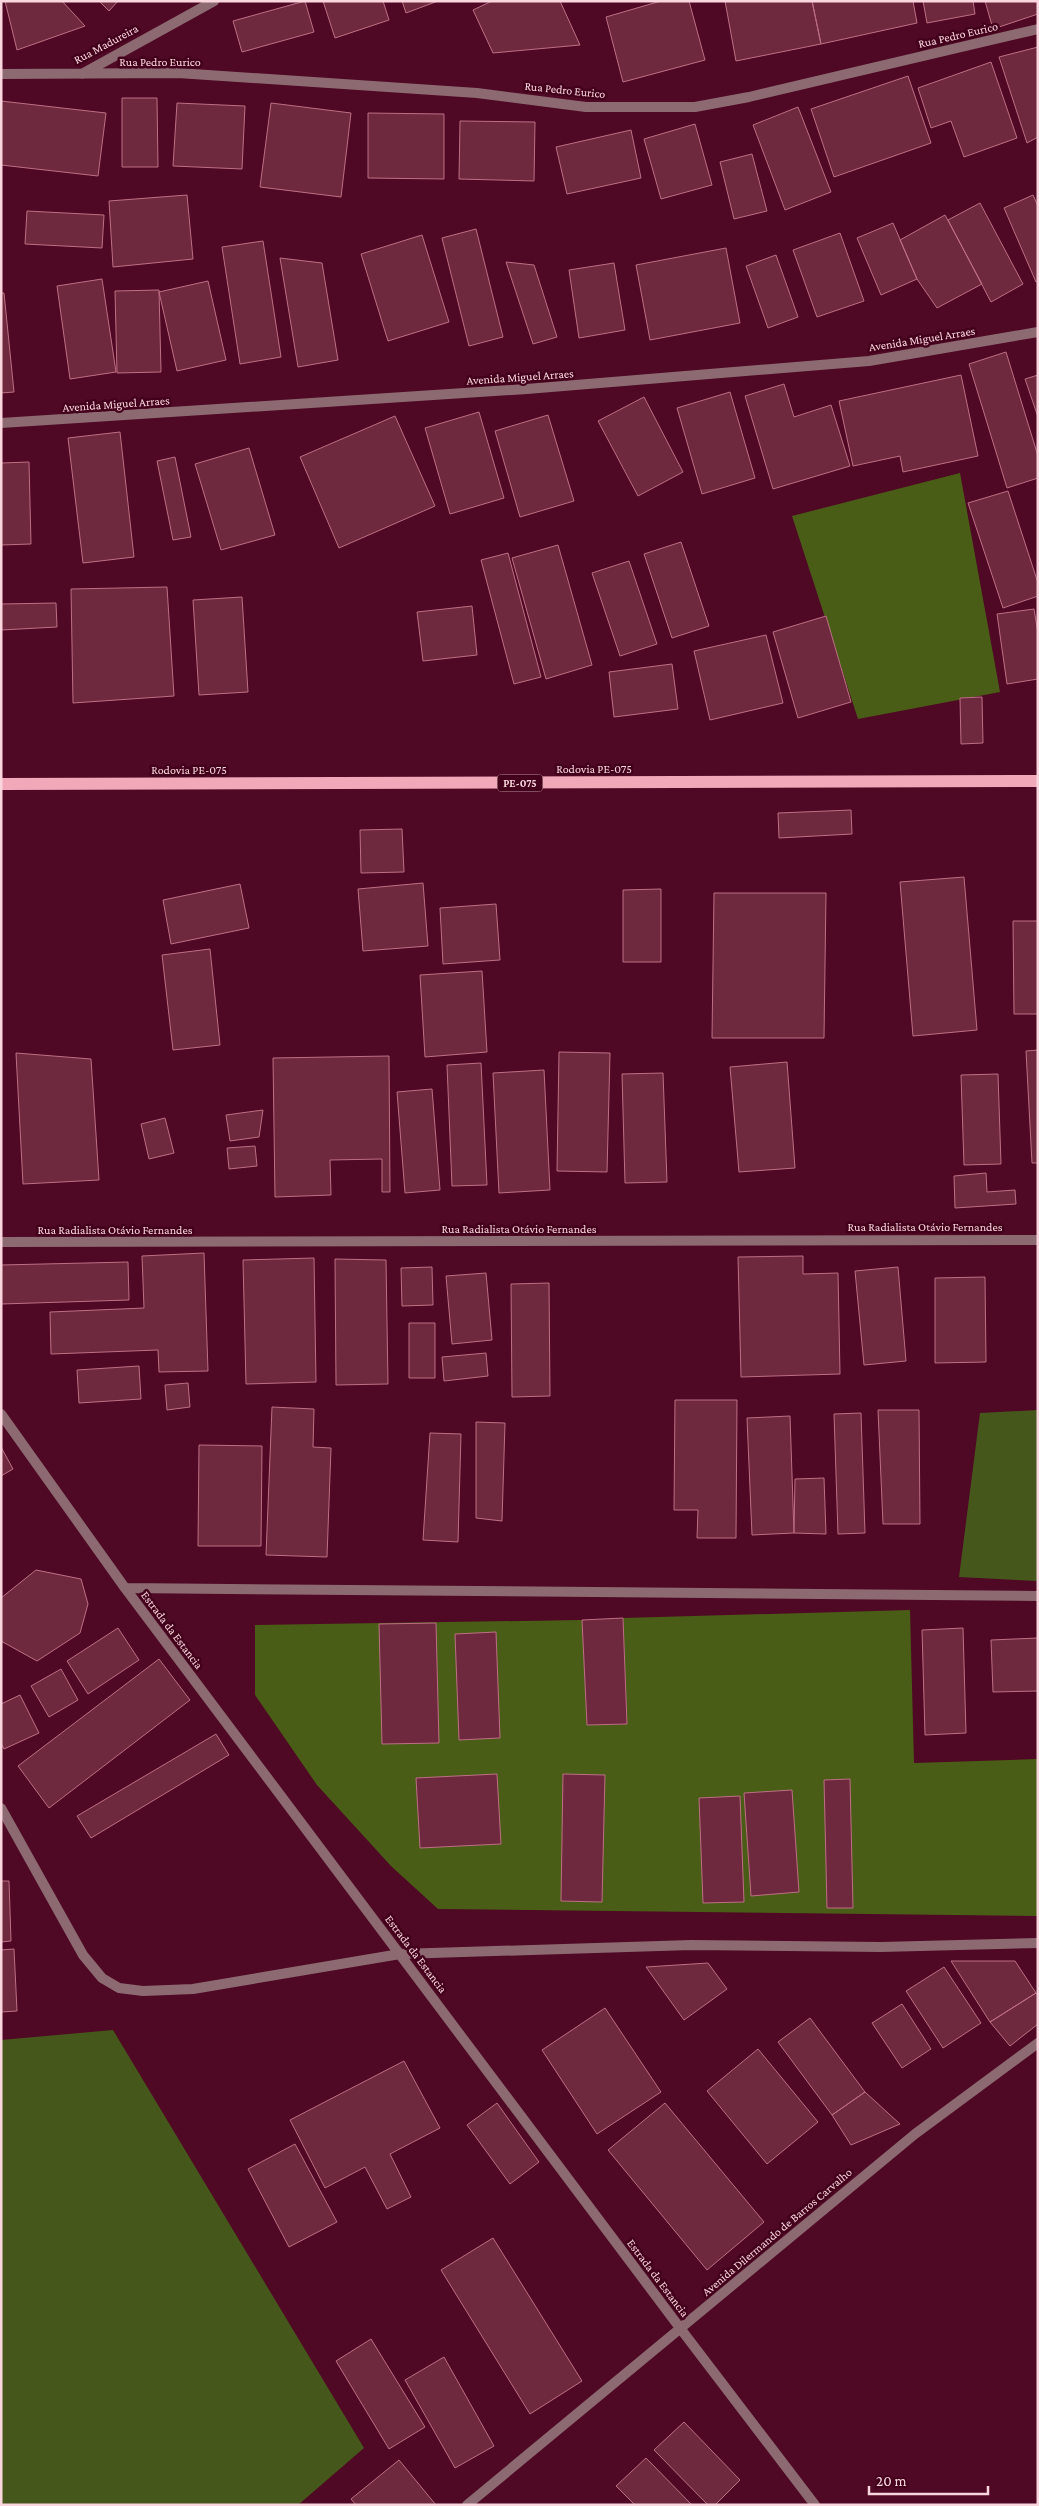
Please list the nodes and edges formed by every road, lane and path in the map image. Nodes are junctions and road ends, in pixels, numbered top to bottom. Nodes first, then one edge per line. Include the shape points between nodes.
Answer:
1 (214, 1) edge
2 (1038, 29) edge
3 (1, 74) edge
4 (81, 74) junction
5 (1038, 332) edge
6 (1, 423) edge
7 (1038, 781) edge
8 (1, 784) edge
9 (1038, 1240) edge
10 (1, 1242) edge
11 (1, 1414) edge
12 (124, 1588) junction
13 (1038, 1596) edge
14 (1, 1808) edge
15 (1038, 1943) edge
16 (400, 1954) junction
17 (1038, 2042) edge
18 (680, 2328) junction
19 (467, 2505) edge
20 (815, 2505) edge

1 - 4 street, Rua Madureira
2 - 4 street, Rua Pedro Eurico via 695,108 586,107 477,93 188,74
3 - 4 street, Rua Madureira
5 - 6 street, Avenida Miguel Arraes via 859,362 527,390
7 - 8 main road, Rodovia PE-075 / PE-075
9 - 10 street, Rua Radialista Otávio Fernandes
11 - 12 street, Estrada da Estancia
12 - 13 street
12 - 16 street, Estrada da Estancia
14 - 16 street via 83,1955 102,1978 119,1988 144,1992 193,1989
15 - 16 street via 881,1947 691,1945
16 - 18 street, Estrada da Estancia
17 - 18 street, Avenida Dilermando de Barros Carvalho via 915,2134
18 - 19 street, Avenida Dilermando de Barros Carvalho
18 - 20 street, Estrada da Estancia

